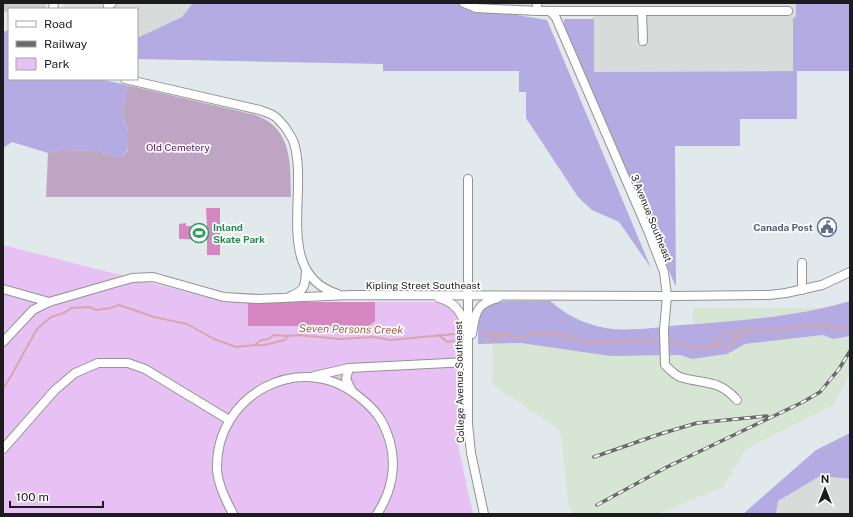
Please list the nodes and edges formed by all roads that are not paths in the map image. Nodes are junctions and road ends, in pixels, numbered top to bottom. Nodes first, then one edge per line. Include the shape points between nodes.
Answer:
1 (464, 3) edge
2 (537, 7) edge
3 (696, 7) edge
4 (550, 11) junction
5 (642, 11) junction
6 (788, 11) dead end
7 (643, 42) dead end
8 (128, 80) edge
9 (468, 179) dead end
10 (802, 263) dead end
11 (306, 270) junction
12 (850, 272) edge
13 (3, 289) edge
14 (802, 290) junction
15 (351, 295) junction
16 (431, 296) junction
17 (468, 296) junction
18 (512, 296) junction
19 (667, 296) junction
20 (32, 297) junction
21 (285, 298) junction
22 (50, 302) junction
23 (33, 310) junction
24 (468, 337) junction
25 (3, 342) edge
26 (468, 358) junction
27 (349, 368) junction
28 (310, 376) junction
29 (352, 391) junction
30 (737, 400) dead end
31 (229, 420) junction
32 (3, 449) edge
33 (233, 514) edge
34 (377, 514) edge
35 (484, 514) edge

1 - 2 street via 476,8
2 - 4 street
3 - 5 street
3 - 6 street
4 - 5 street
4 - 19 street, 3 Avenue Southeast via 556,18 649,233 664,272
5 - 7 street
8 - 11 street via 260,110 274,116 294,143 299,246
9 - 17 street, College Avenue Southeast
10 - 14 street
11 - 15 street via 322,287 341,295
11 - 21 street via 304,287 300,293
12 - 14 street, Kipling Street Southeast via 822,285
13 - 20 street
14 - 19 street, Kipling Street Southeast via 769,295
15 - 16 street, Kipling Street Southeast
15 - 21 street, Kipling Street Southeast
16 - 17 street, Kipling Street Southeast
16 - 24 street via 454,304 462,315
17 - 18 street, Kipling Street Southeast
17 - 24 street, College Avenue Southeast
18 - 19 street, Kipling Street Southeast
18 - 26 street via 496,299 480,307 476,314
19 - 30 street, 3 Avenue Southeast via 664,330 665,365 679,376 716,384 729,391
20 - 22 street
20 - 23 street
21 - 22 street, Kipling Street Southeast via 224,297 144,277 132,278
22 - 23 street, Kipling Street Southeast
23 - 25 street
24 - 26 street, College Avenue Southeast
26 - 27 street
26 - 35 street, College Avenue Southeast via 469,438
27 - 28 street
27 - 29 street via 346,379
28 - 29 street via 332,381
28 - 31 street via 286,379 263,387 244,401
29 - 34 street via 372,407 386,429 393,453 392,479 384,503
31 - 32 street via 145,369 128,363 98,363 75,372 55,390
31 - 33 street via 220,444 217,469 223,494

